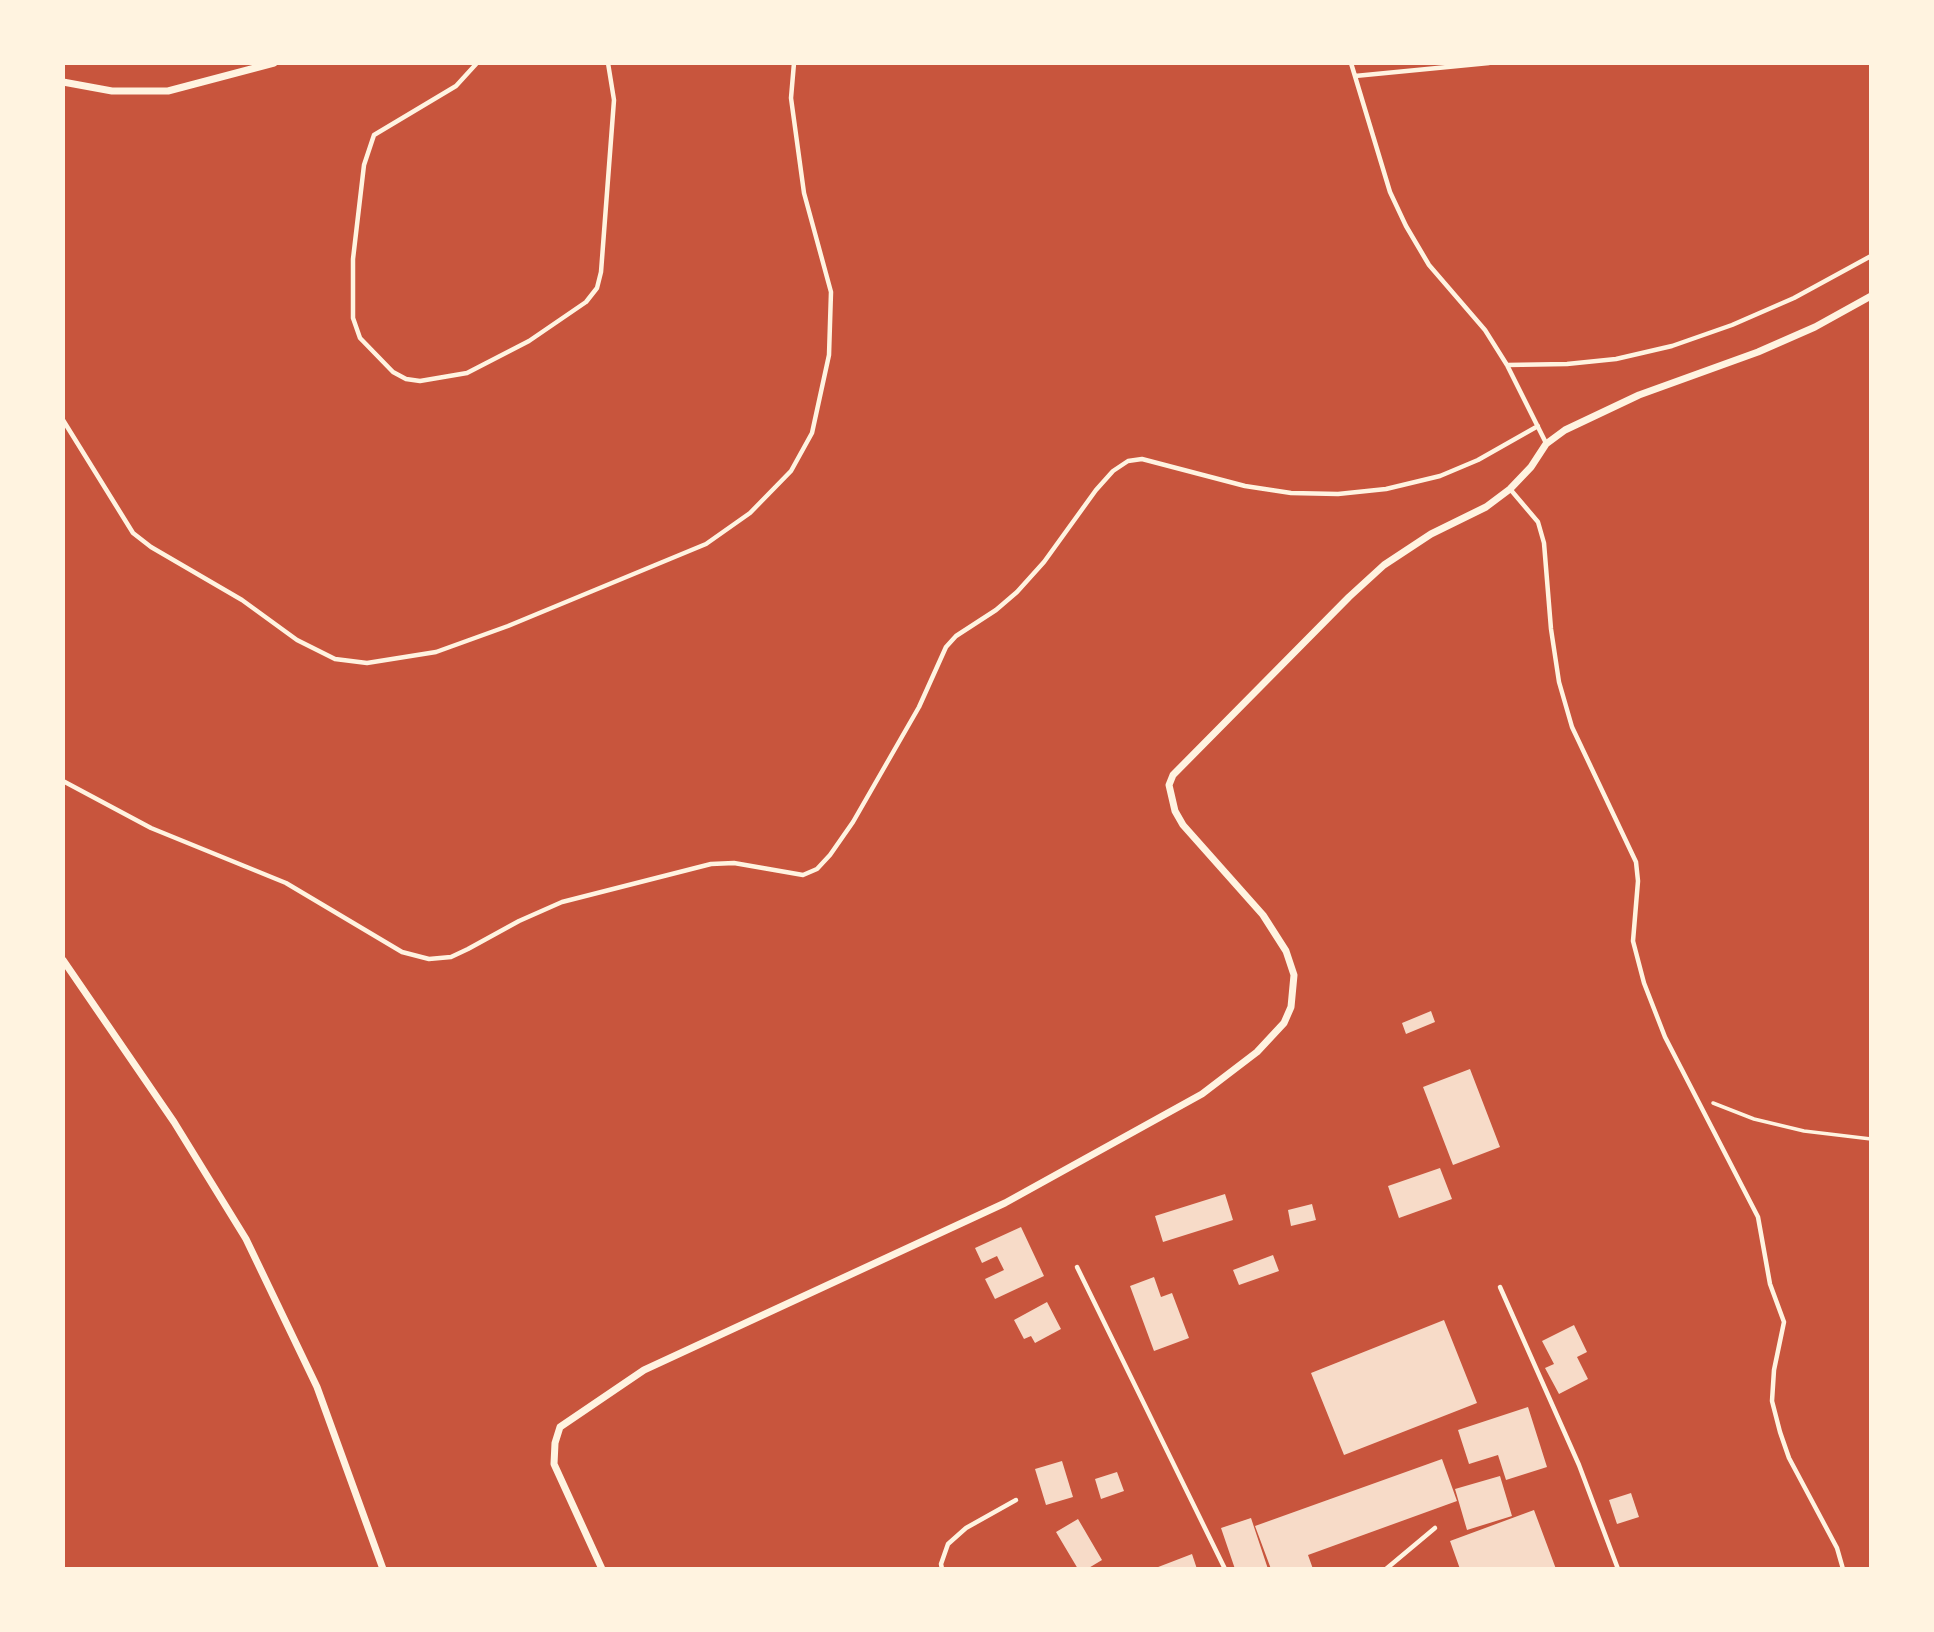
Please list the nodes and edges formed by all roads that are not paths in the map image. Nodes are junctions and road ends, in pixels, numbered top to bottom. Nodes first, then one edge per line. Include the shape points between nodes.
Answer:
1 (274, 63) edge
2 (477, 63) edge
3 (608, 63) edge
4 (794, 63) edge
5 (1351, 63) edge
6 (1489, 63) edge
7 (1355, 76) junction
8 (63, 82) edge
9 (1871, 256) edge
10 (1871, 296) edge
11 (1507, 365) junction
12 (63, 420) edge
13 (1538, 426) junction
14 (1546, 444) junction
15 (1510, 489) junction
16 (63, 781) edge
17 (63, 960) edge
18 (1077, 1267) dead end
19 (1500, 1287) dead end
20 (1016, 1500) dead end
21 (1435, 1528) dead end
22 (383, 1569) edge
23 (602, 1569) edge
24 (942, 1569) edge
25 (1225, 1569) edge
26 (1386, 1569) edge
27 (1618, 1569) edge
28 (1843, 1569) edge

1 - 8 street via 168,91 112,91
2 - 3 lane via 456,86 374,135 364,165 353,260 353,318 360,338 406,379 467,373 529,341 586,302 597,288 614,100
4 - 12 lane via 791,98 804,193 831,292 830,355 811,433 791,471 750,513 706,544 436,652 367,663 335,659 297,640 133,533
5 - 7 lane
6 - 7 lane
7 - 11 lane via 1390,192 1406,226 1429,265 1485,330
9 - 11 lane via 1794,298 1672,346 1616,359
10 - 14 street via 1758,352 1594,415
11 - 13 lane
13 - 14 lane
13 - 16 lane via 1440,476 1338,494 1245,486 1142,459 1128,461 1104,481 1017,592 946,646 919,707 853,822 817,869 803,875 734,863 711,864 562,902 450,957 429,959 402,952 286,883 151,828
14 - 15 street
15 - 23 street via 1384,565 1173,775 1170,796 1183,825 1263,915 1286,951 1294,975 1292,1007 1284,1023 1257,1052 1190,1100 1005,1203 644,1370 561,1427 554,1464
15 - 28 lane via 1538,522 1548,565 1559,681 1572,727 1636,862 1633,941 1644,984 1665,1037 1758,1217 1770,1284 1784,1322 1774,1370 1772,1401 1777,1422
17 - 22 street via 174,1122 246,1239 317,1387
18 - 25 lane
19 - 27 lane via 1579,1465
20 - 24 lane via 966,1528 948,1544
21 - 26 lane

